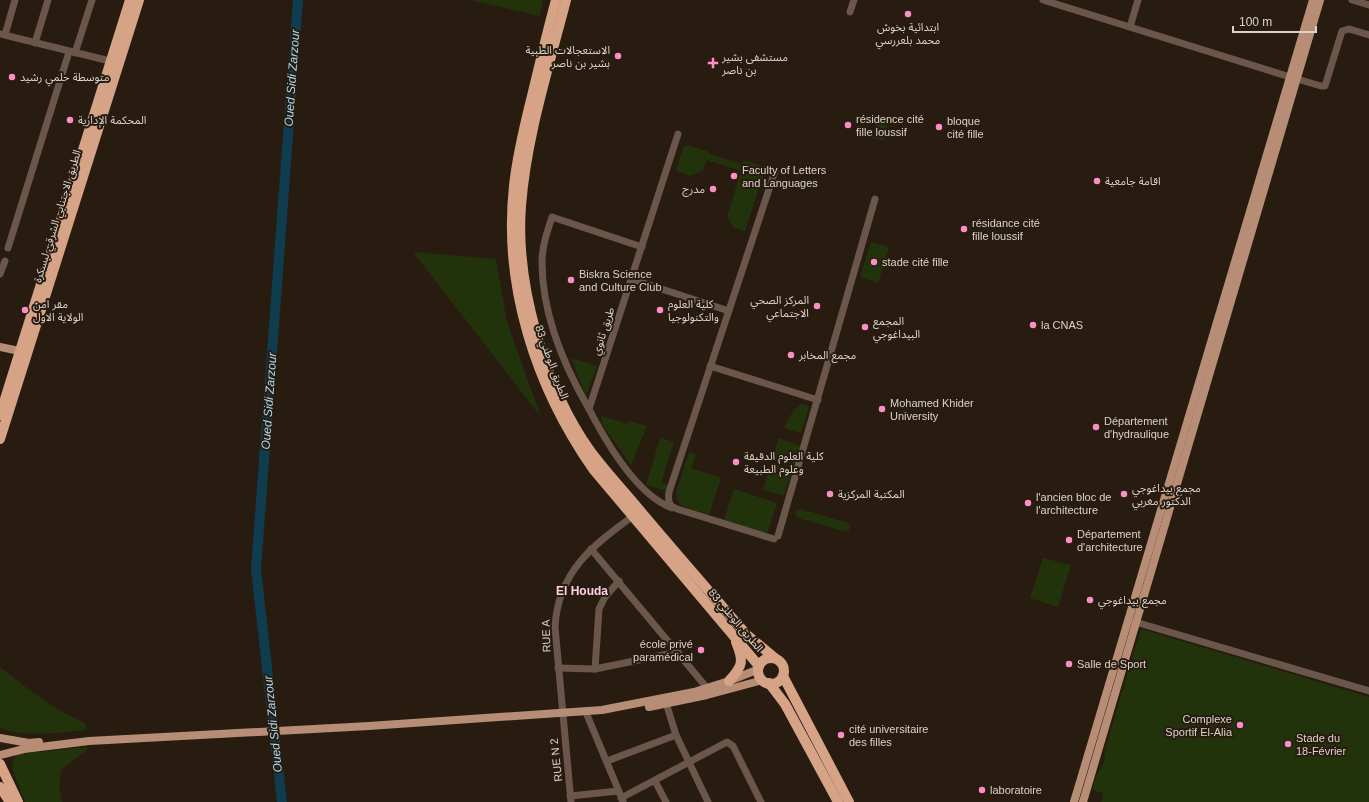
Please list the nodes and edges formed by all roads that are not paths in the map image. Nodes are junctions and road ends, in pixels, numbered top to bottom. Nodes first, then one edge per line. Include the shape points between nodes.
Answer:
1 (15, 0) edge
2 (48, 0) edge
3 (92, 0) edge
4 (130, 0) edge
5 (139, 0) edge
6 (556, 0) edge
7 (566, 0) edge
8 (854, 0) edge
9 (1043, 0) edge
10 (1138, 0) edge
11 (1313, 0) edge
12 (1320, 0) edge
13 (1352, 0) edge
14 (1369, 5) edge
15 (850, 12) dead end
16 (1130, 27) junction
17 (3, 34) edge
18 (1369, 35) edge
19 (35, 43) junction
20 (72, 53) junction
21 (114, 63) junction
22 (1294, 78) junction
23 (678, 134) dead end
24 (775, 171) dead end
25 (875, 199) dead end
26 (642, 247) junction
27 (8, 248) dead end
28 (5, 261) dead end
29 (0, 274) edge
30 (631, 279) junction
31 (729, 311) junction
32 (0, 347) edge
33 (24, 352) junction
34 (710, 366) junction
35 (818, 400) junction
36 (589, 409) junction
37 (0, 415) edge
38 (0, 439) edge
39 (672, 508) junction
40 (632, 516) junction
41 (591, 549) junction
42 (619, 582) junction
43 (1132, 621) junction
44 (733, 637) junction
45 (678, 652) junction
46 (774, 658) junction
47 (558, 668) junction
48 (759, 668) junction
49 (595, 669) junction
50 (783, 676) junction
51 (729, 681) junction
52 (766, 682) junction
53 (707, 688) junction
54 (1369, 691) edge
55 (666, 703) junction
56 (563, 715) junction
57 (587, 715) junction
58 (676, 735) junction
59 (0, 738) edge
60 (60, 743) junction
61 (0, 755) edge
62 (607, 761) junction
63 (689, 762) junction
64 (0, 764) edge
65 (655, 781) junction
66 (0, 787) edge
67 (621, 797) edge
68 (571, 799) edge
69 (10, 802) edge
70 (18, 802) edge
71 (666, 802) edge
72 (708, 802) edge
73 (761, 802) edge
74 (838, 802) edge
75 (849, 802) edge
76 (1074, 802) edge
77 (1083, 802) edge

1 - 17 street
2 - 19 street
3 - 20 street
4 - 21 highway, الطريق الاجتنابي الشرقي لبسكرة
5 - 21 highway, الطريق الاجتنابي الشرقي لبسكرة
6 - 40 highway, الطريق الوطني 83 via 516,170 511,219 514,268 532,348 550,395 578,447
7 - 46 highway, الطريق الوطني 83 via 528,151 521,206 521,244 526,292 539,342 561,400 591,452 746,634
8 - 15 street
9 - 16 street
10 - 16 street
11 - 22 main road
12 - 22 main road
13 - 14 street
16 - 22 street
17 - 19 street
18 - 22 street via 1349,29 1342,31 1325,86
19 - 20 street
20 - 21 street
20 - 27 street
21 - 33 highway, الطريق الاجتنابي الشرقي لبسكرة
22 - 43 main road
23 - 26 street, طريق ثانوي
24 - 31 street
25 - 35 street
26 - 30 street, طريق ثانوي
26 - 36 street via 552,217 542,261 544,290 555,332 569,369
28 - 29 street
30 - 31 street
30 - 36 street, طريق ثانوي
31 - 34 street
32 - 33 main road
33 - 37 highway, الطريق الاجتنابي الشرقي لبسكرة
33 - 38 highway, الطريق الاجتنابي الشرقي لبسكرة
34 - 35 street
34 - 39 street via 668,492 668,501
35 - 39 street via 776,538
36 - 39 street via 604,439 646,491 660,503
40 - 41 street, RUE A
40 - 44 highway, الطريق الوطني 83
41 - 42 street
41 - 47 street, RUE A via 559,597 555,626
42 - 45 street
42 - 49 street via 605,597 599,609
43 - 54 street
43 - 76 main road
43 - 77 main road
44 - 48 highway, الطريق الوطني 83
44 - 51 highway via 742,656 742,662 739,671
45 - 49 street
45 - 53 street
46 - 48 highway via 767,659
46 - 50 highway via 783,667
47 - 49 street
47 - 56 street, RUE A
48 - 51 main road
48 - 52 highway via 759,675
50 - 52 highway via 776,683
50 - 75 highway
51 - 53 main road
52 - 55 main road
52 - 74 highway via 786,704
53 - 56 main road via 632,705
55 - 57 main road via 622,712
55 - 58 street
56 - 57 main road
56 - 60 main road via 372,728 369,726
56 - 68 street, RUE N 2
57 - 62 street
58 - 62 street
58 - 63 street
59 - 60 main road via 29,743
60 - 61 main road
62 - 67 street
63 - 65 street
63 - 72 street
63 - 73 street via 725,742 730,743
64 - 70 highway
65 - 67 street
65 - 71 street
66 - 69 highway
67 - 68 street

